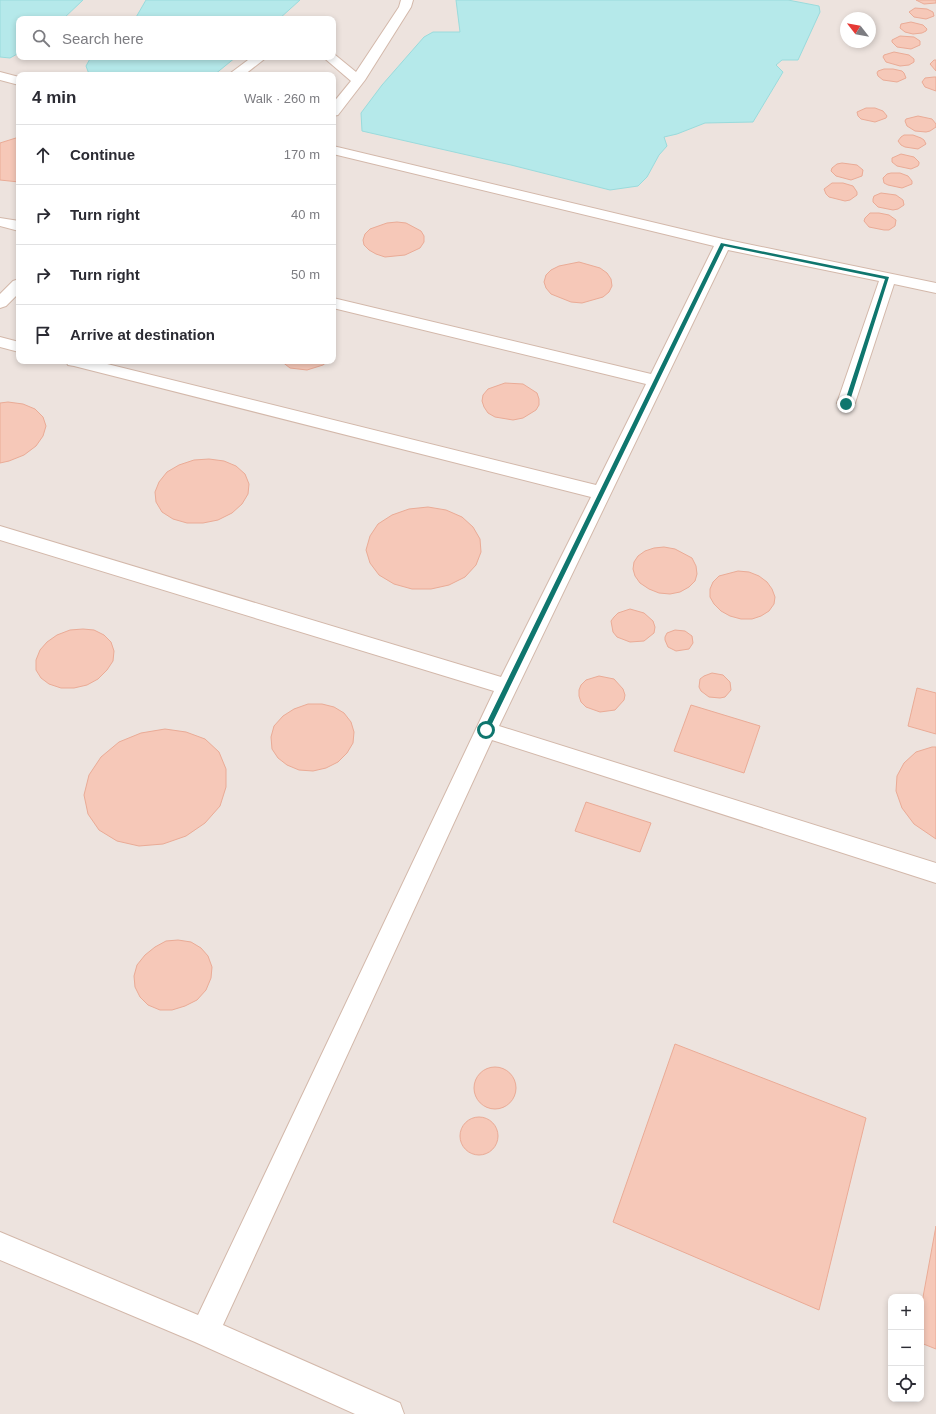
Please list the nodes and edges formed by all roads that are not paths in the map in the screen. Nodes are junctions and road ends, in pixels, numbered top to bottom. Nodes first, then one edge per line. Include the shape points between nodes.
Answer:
1 (407, 0) edge
2 (257, 60) edge
3 (333, 60) edge
4 (239, 72) edge
5 (0, 76) edge
6 (16, 80) edge
7 (358, 80) junction
8 (336, 108) edge
9 (336, 151) edge
10 (0, 222) edge
11 (16, 225) edge
12 (723, 244) junction
13 (888, 278) junction
14 (16, 287) edge
15 (936, 288) edge
16 (0, 303) edge
17 (336, 304) edge
18 (0, 342) edge
19 (16, 346) edge
20 (86, 364) edge
21 (656, 381) junction
22 (846, 404) dead end
23 (601, 493) junction
24 (0, 533) edge
25 (507, 688) junction
26 (486, 730) junction
27 (936, 873) edge
28 (0, 1246) edge
29 (205, 1332) junction
30 (389, 1414) edge

1 - 7 lane via 405,8
2 - 4 lane
3 - 7 lane
5 - 6 lane
7 - 8 lane
9 - 12 lane
10 - 11 lane
12 - 13 lane
12 - 21 lane
13 - 15 lane
13 - 22 lane
14 - 16 lane
17 - 21 lane
18 - 19 lane
20 - 23 lane
21 - 23 lane
23 - 25 lane via 597,506
24 - 25 lane
25 - 26 lane
26 - 27 lane
26 - 29 lane
28 - 29 lane
29 - 30 lane

